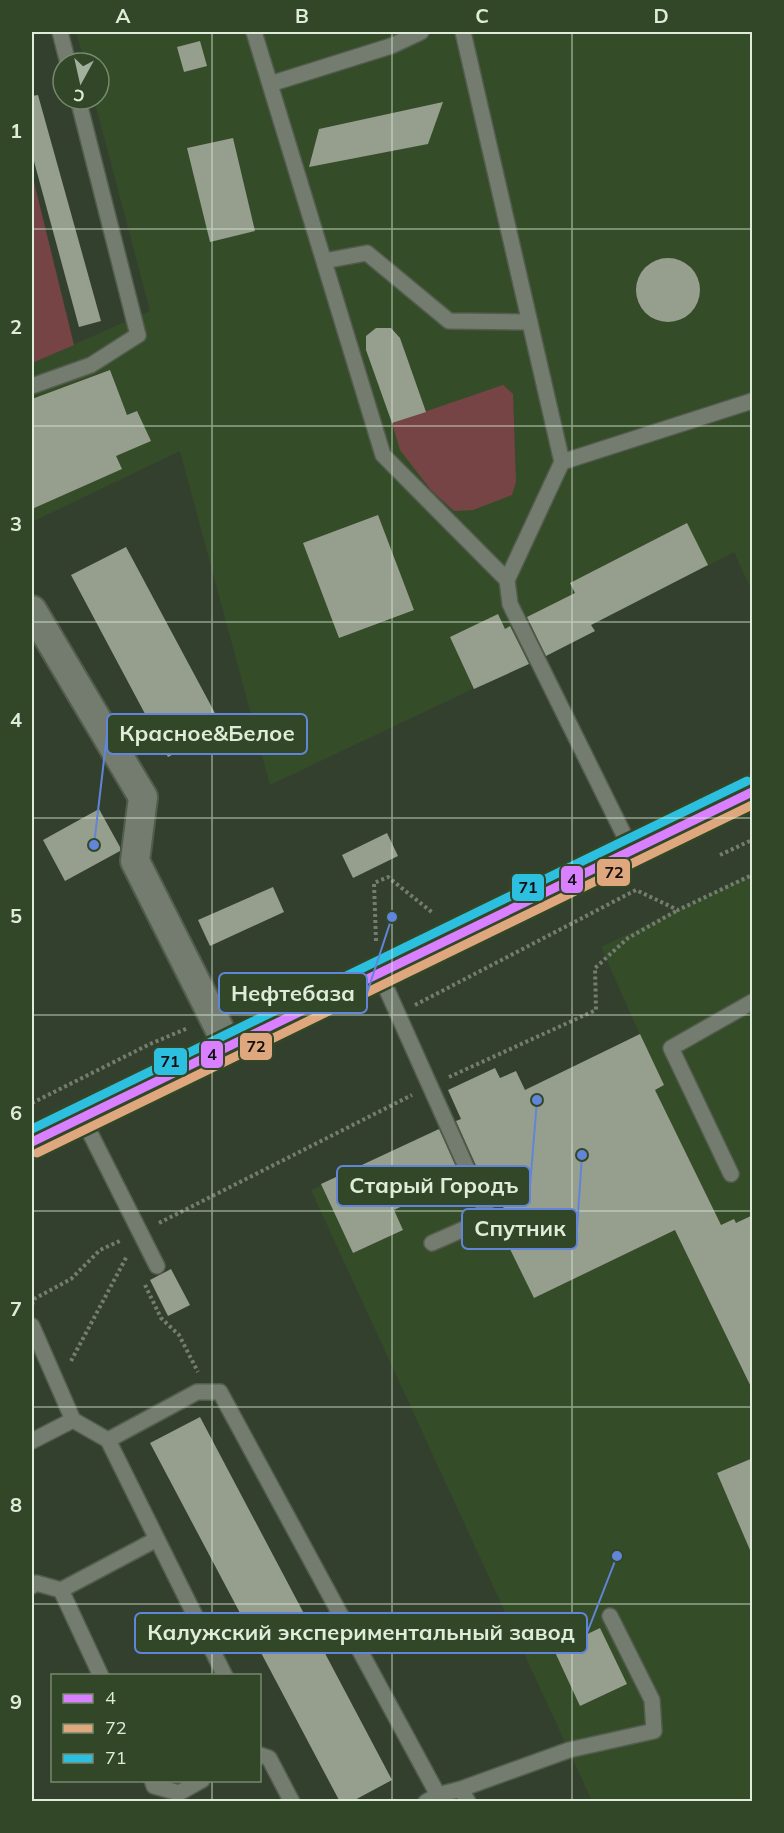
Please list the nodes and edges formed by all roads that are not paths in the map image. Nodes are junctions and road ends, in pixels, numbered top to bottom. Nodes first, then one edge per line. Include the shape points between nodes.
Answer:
1 (60, 32) edge
2 (254, 32) edge
3 (421, 32) edge
4 (463, 32) edge
5 (65, 51) edge
6 (270, 84) junction
7 (81, 111) edge
8 (324, 261) junction
9 (530, 322) junction
10 (32, 386) edge
11 (753, 401) edge
12 (562, 462) junction
13 (507, 580) junction
14 (32, 610) edge
15 (753, 792) edge
16 (632, 851) junction
17 (378, 957) junction
18 (752, 1004) edge
19 (220, 1032) junction
20 (82, 1117) junction
21 (32, 1142) edge
22 (731, 1174) dead end
23 (432, 1243) dead end
24 (157, 1266) road end
25 (32, 1326) edge
26 (73, 1420) junction
27 (108, 1440) junction
28 (32, 1441) edge
29 (157, 1539) junction
30 (33, 1582) edge
31 (61, 1590) junction
32 (610, 1616) dead end
33 (100, 1674) edge
34 (224, 1674) edge
35 (261, 1755) edge
36 (153, 1782) edge
37 (198, 1782) edge
38 (465, 1795) edge
39 (432, 1798) edge
40 (292, 1802) edge

1 - 5 lane
2 - 6 lane
3 - 6 lane via 392,46
4 - 9 lane
6 - 8 lane
7 - 10 lane via 138,335 91,365
8 - 9 lane via 367,253 449,321
8 - 13 lane via 383,456
9 - 12 lane
11 - 12 lane
12 - 13 lane
13 - 16 lane via 510,604
14 - 19 street via 143,797 135,861
15 - 16 main road
16 - 17 main road via 593,871
17 - 19 main road
17 - 23 lane via 398,1014 489,1218
18 - 22 lane via 671,1048
19 - 20 main road
20 - 21 main road
20 - 24 lane
25 - 26 lane
26 - 27 lane
26 - 28 lane
27 - 29 lane
27 - 39 lane via 197,1392 220,1392
29 - 31 lane
29 - 34 lane
30 - 31 lane
31 - 33 lane
32 - 38 lane via 652,1700 654,1731 569,1750
35 - 40 lane via 269,1758
36 - 37 lane via 154,1786 178,1793
38 - 39 lane

